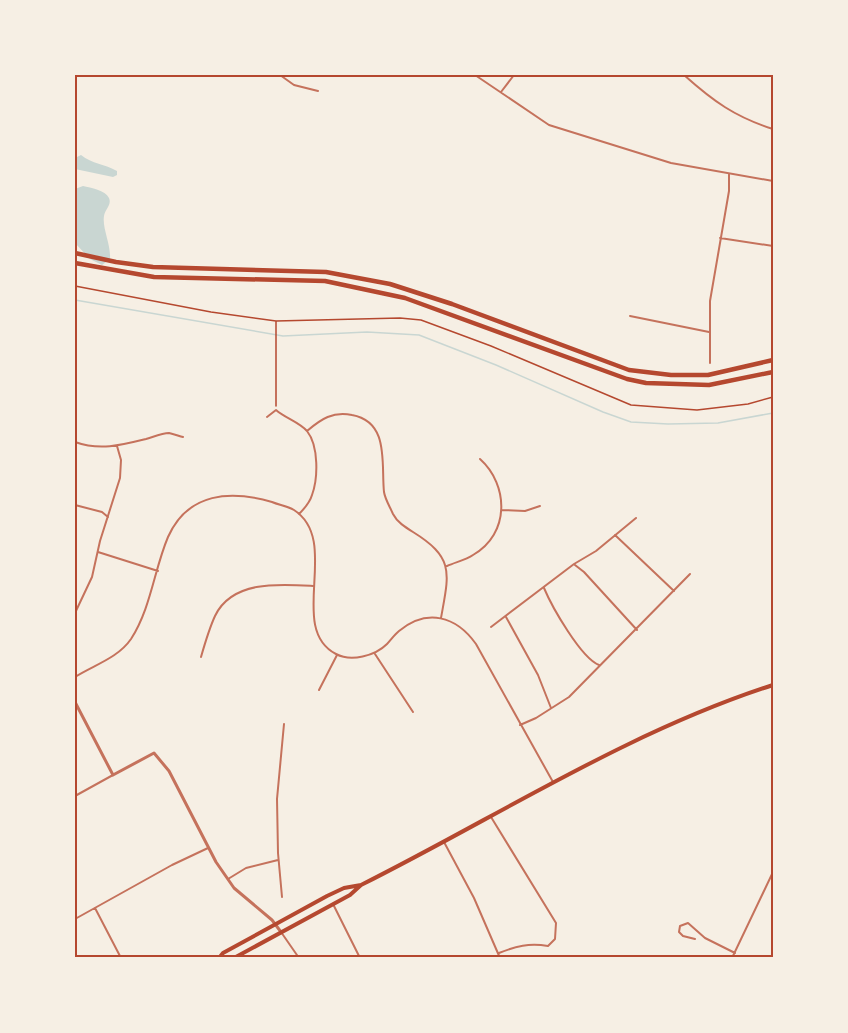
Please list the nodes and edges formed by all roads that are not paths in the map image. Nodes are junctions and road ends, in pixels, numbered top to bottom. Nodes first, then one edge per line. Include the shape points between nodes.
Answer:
1 (280, 75) edge
2 (475, 75) edge
3 (514, 75) edge
4 (684, 75) edge
5 (318, 91) dead end
6 (501, 93) junction
7 (773, 129) edge
8 (729, 174) junction
9 (773, 181) edge
10 (720, 238) junction
11 (773, 246) edge
12 (75, 253) edge
13 (75, 263) edge
14 (630, 316) dead end
15 (709, 332) junction
16 (773, 360) edge
17 (710, 363) dead end
18 (629, 370) junction
19 (773, 372) edge
20 (627, 379) junction
21 (267, 417) dead end
22 (307, 431) junction
23 (183, 437) dead end
24 (75, 442) edge
25 (117, 446) junction
26 (480, 459) dead end
27 (75, 505) edge
28 (540, 506) dead end
29 (502, 510) junction
30 (299, 514) junction
31 (108, 517) junction
32 (636, 518) dead end
33 (615, 535) junction
34 (98, 552) junction
35 (574, 564) junction
36 (447, 566) junction
37 (158, 571) junction
38 (690, 574) dead end
39 (313, 586) junction
40 (544, 587) junction
41 (674, 591) junction
42 (75, 612) edge
43 (505, 616) junction
44 (441, 618) junction
45 (491, 627) dead end
46 (637, 630) junction
47 (375, 653) junction
48 (337, 655) junction
49 (201, 657) dead end
50 (599, 665) junction
51 (75, 676) edge
52 (773, 685) edge
53 (319, 690) dead end
54 (75, 702) edge
55 (551, 708) junction
56 (413, 712) dead end
57 (284, 724) dead end
58 (520, 724) junction
59 (113, 775) junction
60 (553, 782) junction
61 (75, 796) edge
62 (490, 817) junction
63 (444, 842) junction
64 (208, 848) junction
65 (278, 860) junction
66 (773, 872) edge
67 (228, 879) junction
68 (362, 885) junction
69 (282, 897) dead end
70 (333, 904) junction
71 (95, 908) junction
72 (75, 919) edge
73 (275, 924) junction
74 (281, 932) junction
75 (695, 939) dead end
76 (499, 953) junction
77 (735, 953) junction
78 (121, 958) edge
79 (219, 958) edge
80 (234, 958) edge
81 (299, 958) edge
82 (360, 958) edge
83 (500, 958) edge
84 (732, 958) edge

1 - 5 street via 294,85
2 - 6 street
3 - 6 street
4 - 7 street via 717,104
6 - 8 street via 549,125 671,163
8 - 9 street
8 - 10 street
10 - 11 street
10 - 15 street
12 - 18 main road via 153,267 326,272 390,284
13 - 20 main road via 154,277 325,281 405,298
14 - 15 street
15 - 17 street
16 - 18 main road via 708,375
18 - 20 main road
19 - 20 main road via 709,385
21 - 22 street via 276,410
22 - 30 street via 315,453 315,484 312,497
22 - 36 street via 331,414 357,416 371,425 380,437 385,495 394,517 431,543
23 - 25 street via 170,433
24 - 25 street
25 - 31 street via 122,468
26 - 29 street via 495,478
27 - 31 street
28 - 29 street via 525,511
29 - 36 street via 483,547
30 - 37 street via 246,496 200,502 174,527
30 - 39 street via 307,524 315,549
31 - 34 street
32 - 33 street
33 - 35 street
33 - 41 street
34 - 37 street
34 - 42 street via 92,577
35 - 40 street
35 - 46 street
36 - 44 street
37 - 51 street via 129,642 115,655
38 - 41 street
39 - 48 street via 315,626 326,647
39 - 49 street via 264,586 237,595 215,615
40 - 43 street
40 - 50 street via 580,649
41 - 46 street
43 - 45 street
43 - 55 street via 538,675
44 - 47 street via 425,617 411,623
44 - 58 street via 468,632
46 - 50 street
47 - 48 street
47 - 56 street
48 - 53 street
50 - 55 street via 569,697
52 - 60 main road via 661,729
54 - 59 street
55 - 58 street
57 - 65 street via 277,799
58 - 60 street
59 - 61 street
59 - 64 street via 154,753 169,771
60 - 62 main road
62 - 63 main road
62 - 76 street via 556,923 555,939 548,946 529,944
63 - 68 main road
63 - 76 street
64 - 67 street
64 - 71 street
65 - 67 street via 246,868
65 - 69 street
66 - 77 street
67 - 73 street
68 - 70 main road
68 - 73 main road via 344,888
70 - 74 main road
70 - 82 street
71 - 72 street
71 - 78 street
73 - 74 street
73 - 79 main road
74 - 80 main road
74 - 81 street
75 - 77 street via 683,936 680,926 688,923 705,938
76 - 83 street
77 - 84 street

